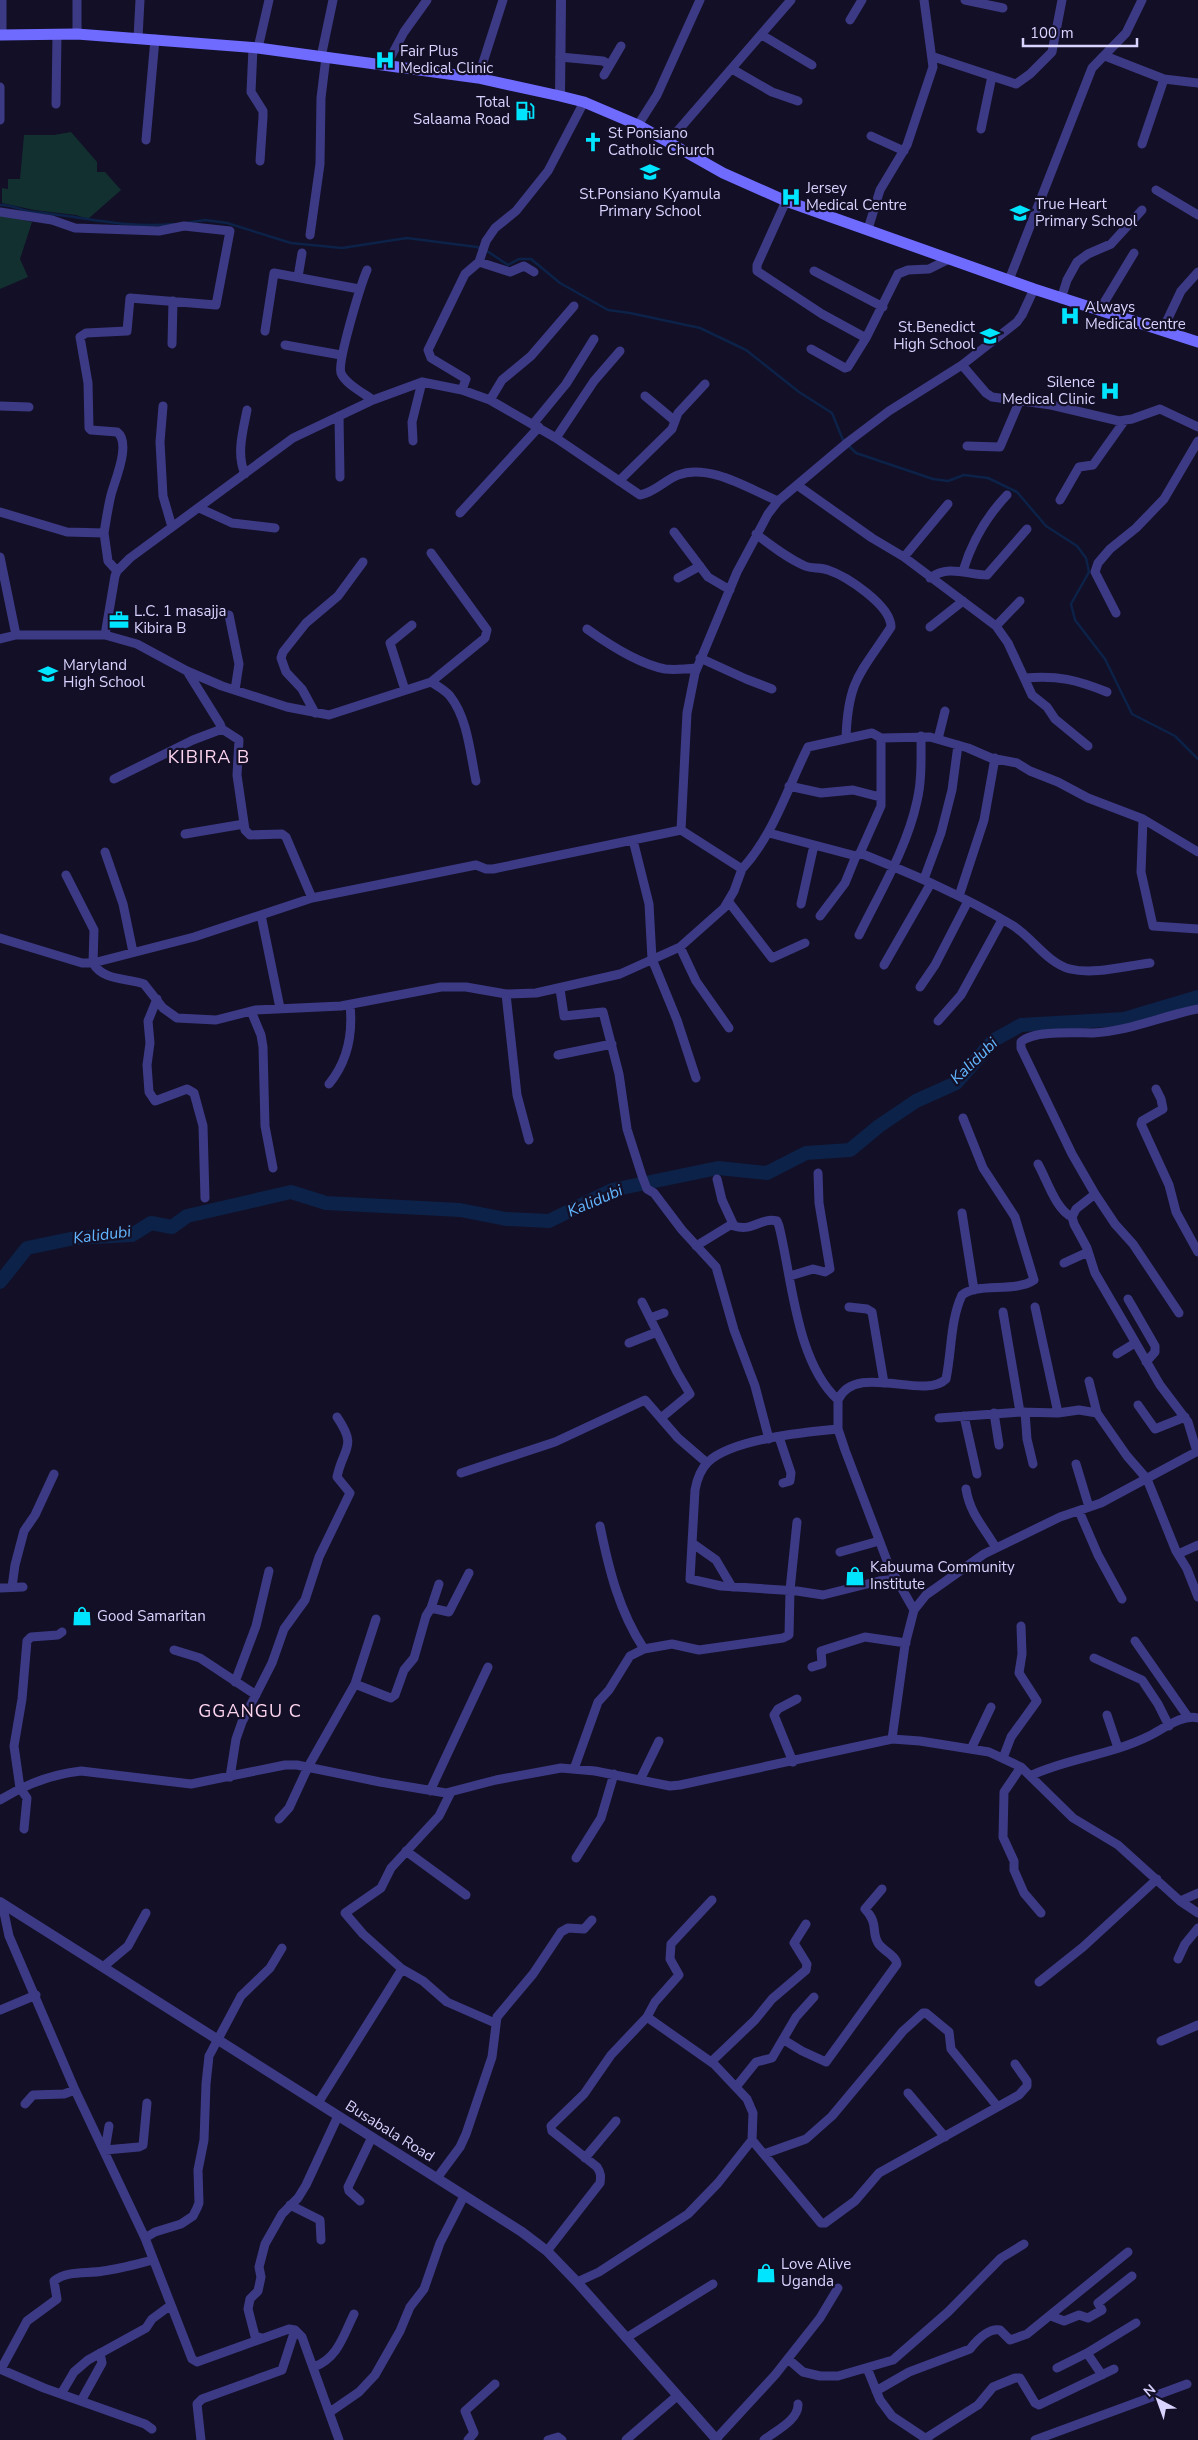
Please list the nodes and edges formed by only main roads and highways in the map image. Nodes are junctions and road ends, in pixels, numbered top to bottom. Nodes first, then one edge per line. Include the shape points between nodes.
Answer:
1 (1, 35) edge
2 (1198, 342) edge

1 - 2 main road via 77,34 256,48 478,78 584,102 638,126 723,173 786,201 1034,290

